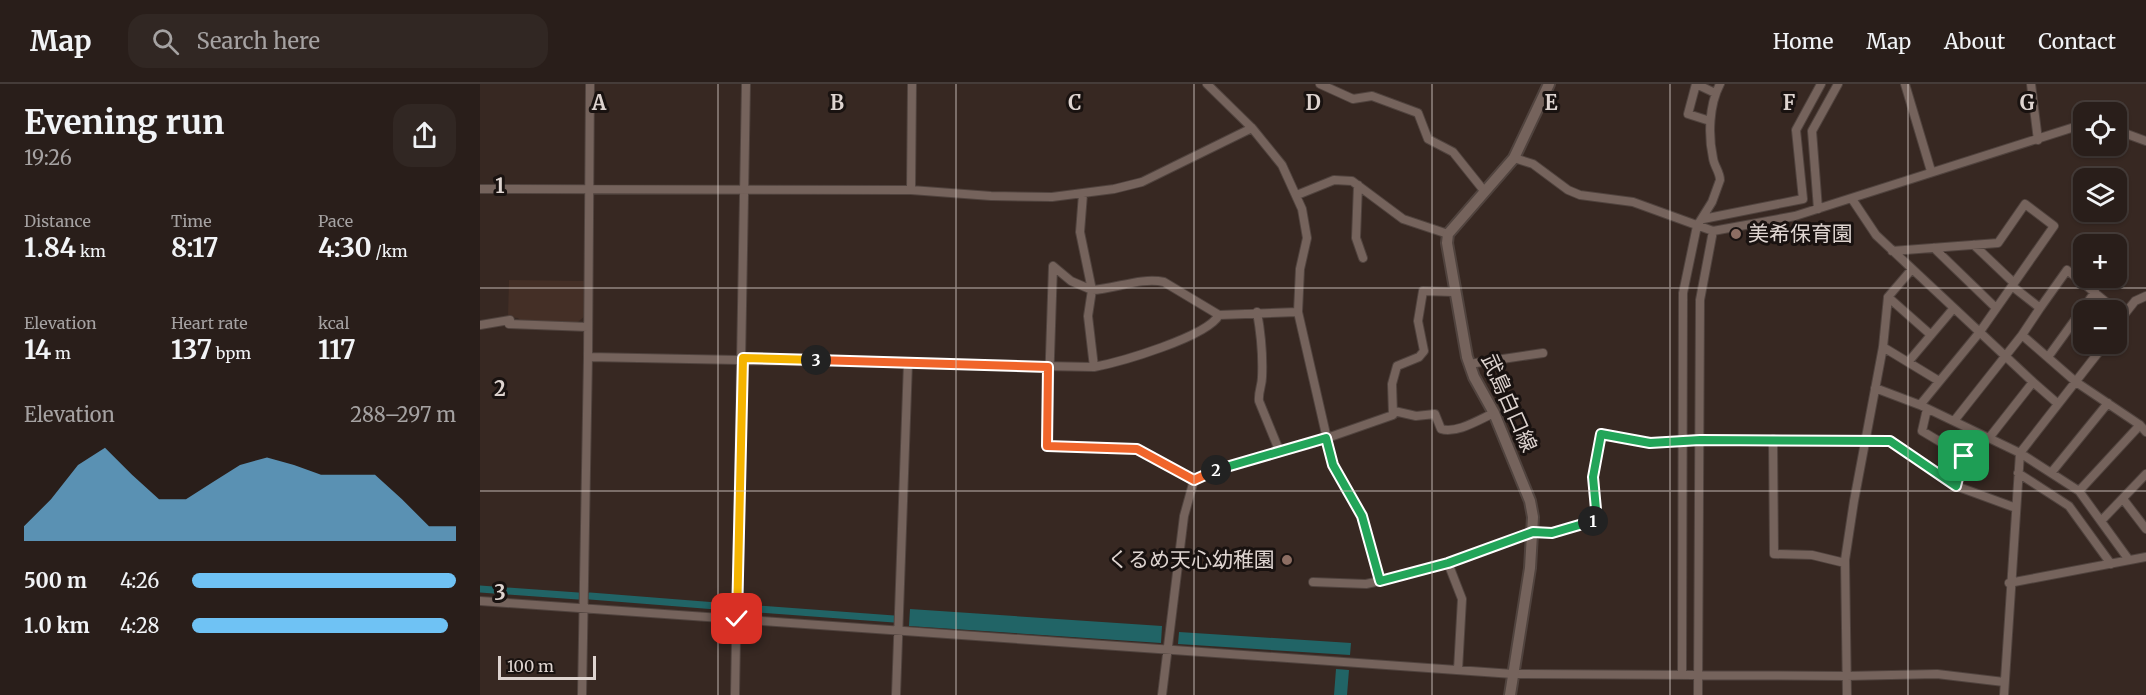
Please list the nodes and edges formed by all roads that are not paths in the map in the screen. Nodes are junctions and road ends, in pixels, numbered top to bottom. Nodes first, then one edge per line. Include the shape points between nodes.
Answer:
1 (590, 84) edge
2 (746, 84) edge
3 (912, 84) edge
4 (1207, 84) edge
5 (1320, 84) edge
6 (1549, 84) edge
7 (1720, 84) edge
8 (1821, 84) edge
9 (1838, 84) edge
10 (1905, 84) edge
11 (2031, 84) edge
12 (1715, 93) junction
13 (1710, 121) junction
14 (1251, 128) junction
15 (2073, 128) edge
16 (2127, 134) edge
17 (2037, 140) junction
18 (2146, 141) edge
19 (1514, 158) junction
20 (1931, 171) junction
21 (1358, 185) junction
22 (480, 189) edge
23 (589, 189) junction
24 (744, 190) junction
25 (911, 190) junction
26 (1485, 192) junction
27 (1083, 194) junction
28 (1297, 195) junction
29 (1852, 199) junction
30 (1818, 209) junction
31 (1703, 219) junction
32 (1697, 226) junction
33 (1713, 231) junction
34 (1448, 234) junction
35 (1974, 245) junction
36 (1934, 248) junction
37 (1892, 251) junction
38 (1363, 258) dead end
39 (1912, 269) junction
40 (2013, 285) junction
41 (1092, 290) junction
42 (1454, 292) junction
43 (2095, 292) junction
44 (2146, 296) edge
45 (1888, 297) junction
46 (2104, 300) edge
47 (1996, 308) junction
48 (2040, 308) junction
49 (1953, 309) junction
50 (2127, 310) edge
51 (1257, 312) junction
52 (1298, 312) junction
53 (1219, 315) junction
54 (480, 325) edge
55 (588, 327) junction
56 (1979, 333) junction
57 (1931, 335) junction
58 (2022, 335) junction
59 (1883, 346) junction
60 (1543, 353) dead end
61 (2097, 354) edge
62 (2005, 356) junction
63 (588, 357) junction
64 (2048, 357) junction
65 (743, 358) junction
66 (1909, 361) junction
67 (909, 363) junction
68 (1469, 364) junction
69 (1048, 367) junction
70 (1094, 367) junction
71 (1939, 381) junction
72 (2033, 382) junction
73 (2076, 382) junction
74 (1875, 388) junction
75 (2057, 403) junction
76 (2108, 403) junction
77 (1923, 407) junction
78 (1394, 411) junction
79 (1494, 413) junction
80 (1954, 421) junction
81 (2140, 425) junction
82 (2146, 432) edge
83 (1326, 438) junction
84 (1989, 438) junction
85 (1685, 440) junction
86 (1700, 440) junction
87 (1773, 440) junction
88 (1866, 440) junction
89 (1279, 450) junction
90 (2020, 453) junction
91 (2018, 473) junction
92 (2050, 473) junction
93 (2145, 476) edge
94 (1194, 480) junction
95 (1956, 486) junction
96 (2079, 491) junction
97 (2085, 499) junction
98 (2123, 500) junction
99 (2016, 508) junction
100 (2072, 511) junction
101 (2101, 521) junction
102 (2146, 529) edge
103 (1533, 532) junction
104 (2146, 557) edge
105 (2129, 560) junction
106 (1448, 563) junction
107 (1845, 563) junction
108 (2111, 564) junction
109 (1380, 581) junction
110 (1313, 582) dead end
111 (2009, 583) junction
112 (480, 602) edge
113 (583, 608) junction
114 (737, 619) junction
115 (900, 630) junction
116 (1167, 649) junction
117 (1458, 670) junction
118 (1513, 674) junction
119 (1682, 674) junction
120 (1698, 674) junction
121 (1846, 676) junction
122 (2004, 681) junction
123 (582, 695) edge
124 (735, 695) edge
125 (896, 695) edge
126 (1162, 695) edge
127 (1509, 695) edge
128 (1698, 695) edge
129 (1847, 695) edge
130 (2004, 695) edge

1 - 23 street
2 - 24 street
3 - 25 street
4 - 14 street
5 - 26 street via 1353,99 1372,96 1418,113 1428,139 1453,152
6 - 19 main road
7 - 12 street
8 - 31 street via 1796,129 1803,199
9 - 30 street via 1812,131
10 - 20 street
11 - 17 street
12 - 13 street
12 - 13 street via 1696,84 1688,114
13 - 31 street via 1713,161 1720,180
14 - 27 street via 1142,182
14 - 28 street via 1282,165
15 - 17 street
16 - 18 street
17 - 20 street
19 - 26 main road
19 - 32 street via 1533,164 1580,195 1633,202
20 - 29 street
21 - 28 street via 1334,180
21 - 34 street via 1403,219
21 - 38 street via 1356,238
22 - 23 street
23 - 24 street
23 - 55 street
24 - 25 street
24 - 65 street
25 - 27 street via 991,196
26 - 34 main road
27 - 41 street via 1080,232
28 - 52 street via 1307,238 1300,269
29 - 30 street
29 - 37 street
30 - 33 street
31 - 32 street
32 - 33 street
32 - 85 street via 1683,294
33 - 86 street via 1700,300
34 - 42 main road, 武島白口線
35 - 36 street
35 - 40 street
35 - 40 street via 1998,243 2025,204 2054,226
36 - 37 street
36 - 47 street
37 - 39 street
39 - 45 street
39 - 49 street
40 - 47 street
40 - 48 street
41 - 53 street via 1154,280
41 - 69 street via 1071,282 1056,266 1051,267
41 - 70 street via 1088,316
42 - 68 main road, 武島白口線
42 - 78 street via 1423,291 1418,321 1424,351 1397,366 1392,389
43 - 46 street
43 - 48 street via 2067,270
43 - 64 street
44 - 50 street
45 - 57 street
45 - 59 street
47 - 56 street
48 - 58 street
49 - 56 street
49 - 57 street
51 - 52 street
51 - 53 street
51 - 89 street via 1263,380 1259,401
52 - 83 street
53 - 70 street via 1214,324 1164,346
54 - 55 street via 510,320 509,324
55 - 63 street
56 - 62 street
56 - 71 street
57 - 66 street
58 - 62 street
58 - 64 street
59 - 66 street
59 - 74 street
60 - 68 street
61 - 73 street
62 - 72 street
62 - 80 street
63 - 65 street
63 - 113 street
64 - 73 street
65 - 67 street
65 - 114 street
66 - 71 street
67 - 69 street
67 - 115 street
68 - 79 main road, 武島白口線
69 - 70 street
69 - 94 street via 1047,446 1137,449
71 - 77 street
72 - 75 street
72 - 84 street
73 - 75 street
73 - 76 street
74 - 77 street
74 - 88 street
75 - 90 street
76 - 81 street
76 - 92 street
77 - 80 street
77 - 95 street via 1922,431 1964,456
78 - 79 street via 1416,416 1435,414 1441,429 1446,430
78 - 83 street via 1389,417
79 - 103 main road, 武島白口線 via 1530,501
80 - 84 street
81 - 82 street
81 - 96 street
83 - 89 street
83 - 109 street via 1333,465 1362,516
84 - 90 street
85 - 86 street
85 - 103 street via 1650,443 1601,434 1593,477 1597,520 1552,533
85 - 119 street
86 - 87 street
86 - 120 street
87 - 88 street
87 - 107 street via 1774,554 1812,555
88 - 95 street via 1890,441
88 - 107 street
89 - 94 street
90 - 91 street
90 - 92 street
91 - 99 street
91 - 100 street
92 - 96 street
93 - 98 street
94 - 116 street via 1184,516
95 - 99 street
96 - 97 street
97 - 100 street
97 - 101 street
98 - 101 street
98 - 102 street
99 - 111 street
100 - 108 street
101 - 105 street
103 - 106 street
103 - 118 main road, 武島白口線
104 - 105 street
105 - 108 street
106 - 109 street
106 - 117 street via 1462,599
107 - 121 street
108 - 111 street
109 - 110 street
111 - 122 street
112 - 113 street
113 - 114 street
113 - 123 street
114 - 115 street
114 - 124 street
115 - 116 street
115 - 125 street
116 - 117 street
116 - 126 street
117 - 118 street
118 - 119 street
118 - 127 main road, 武島白口線
119 - 120 street
120 - 121 street
120 - 128 street
121 - 122 street via 1937,674
121 - 129 street
122 - 130 street

